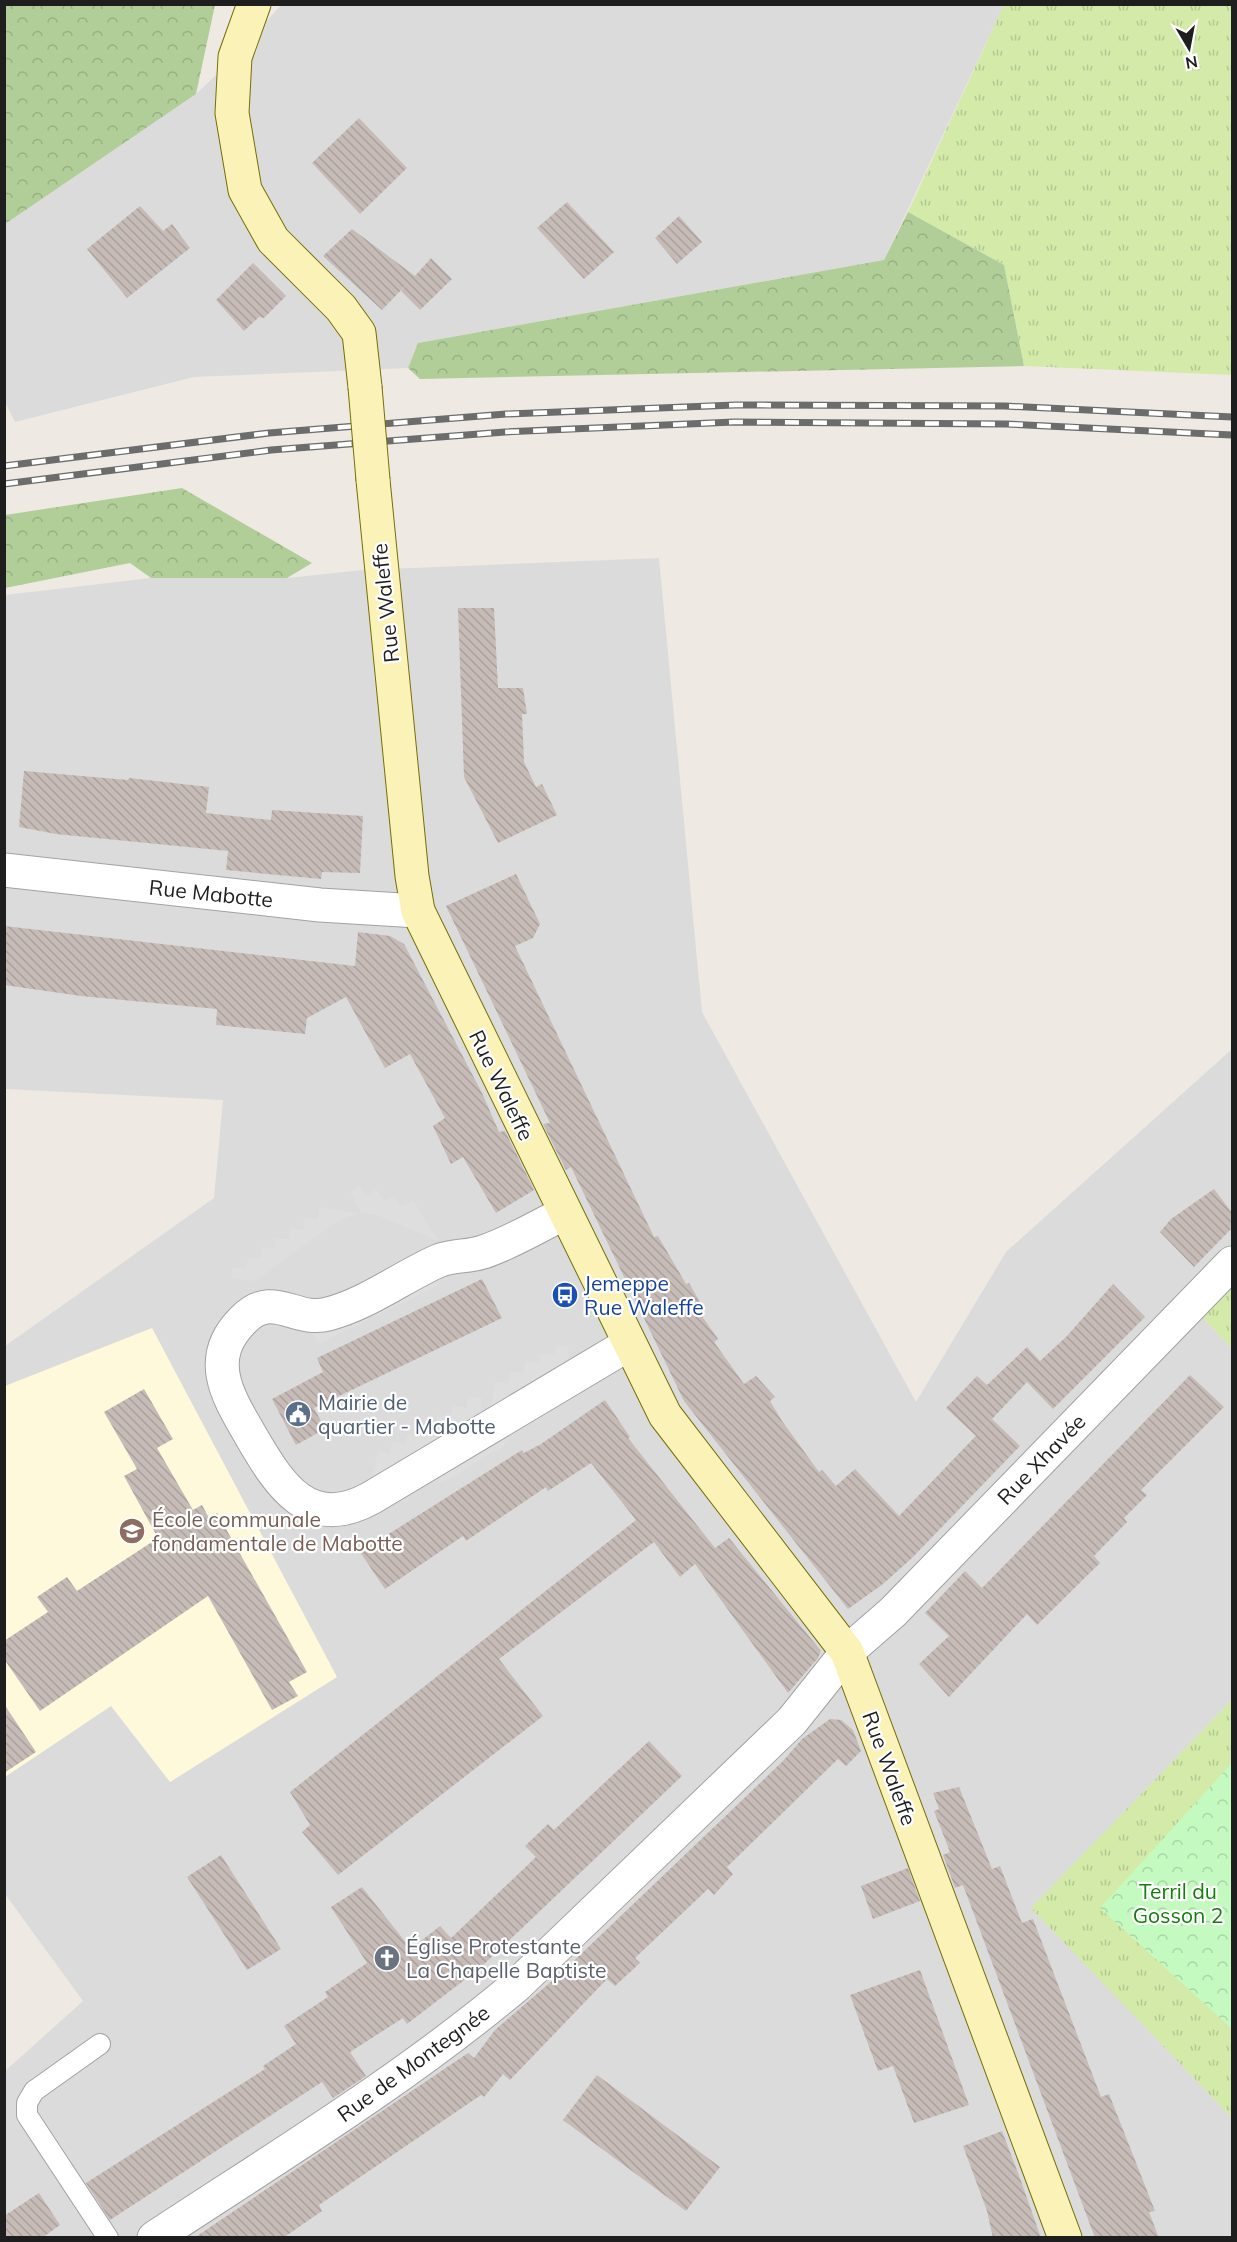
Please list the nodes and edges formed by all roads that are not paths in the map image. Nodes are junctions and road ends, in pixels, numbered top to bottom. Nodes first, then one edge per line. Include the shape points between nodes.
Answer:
1 (254, 4) edge
2 (4, 870) edge
3 (418, 911) junction
4 (564, 1213) junction
5 (1233, 1263) edge
6 (628, 1344) junction
7 (847, 1652) junction
8 (100, 2044) dead end
9 (108, 2238) edge
10 (154, 2238) edge
11 (1065, 2238) edge

1 - 3 street, Rue Waleffe, bridge via 235,57 232,113 245,190 273,240 341,308 359,333
2 - 3 street, Rue Mabotte via 320,905
3 - 4 street, Rue Waleffe
4 - 6 street, Rue Waleffe
4 - 6 street via 483,1252 441,1259 329,1314 306,1316 268,1305 253,1311 224,1349 225,1391 277,1481 301,1501 337,1510 357,1506
5 - 7 street, Rue Xhavée via 893,1612
6 - 7 street, Rue Waleffe via 665,1415
7 - 10 street, Rue de Montegnée via 792,1721 517,1985 360,2103
7 - 11 street, Rue Waleffe
8 - 9 lane via 34,2091 27,2103 27,2115

